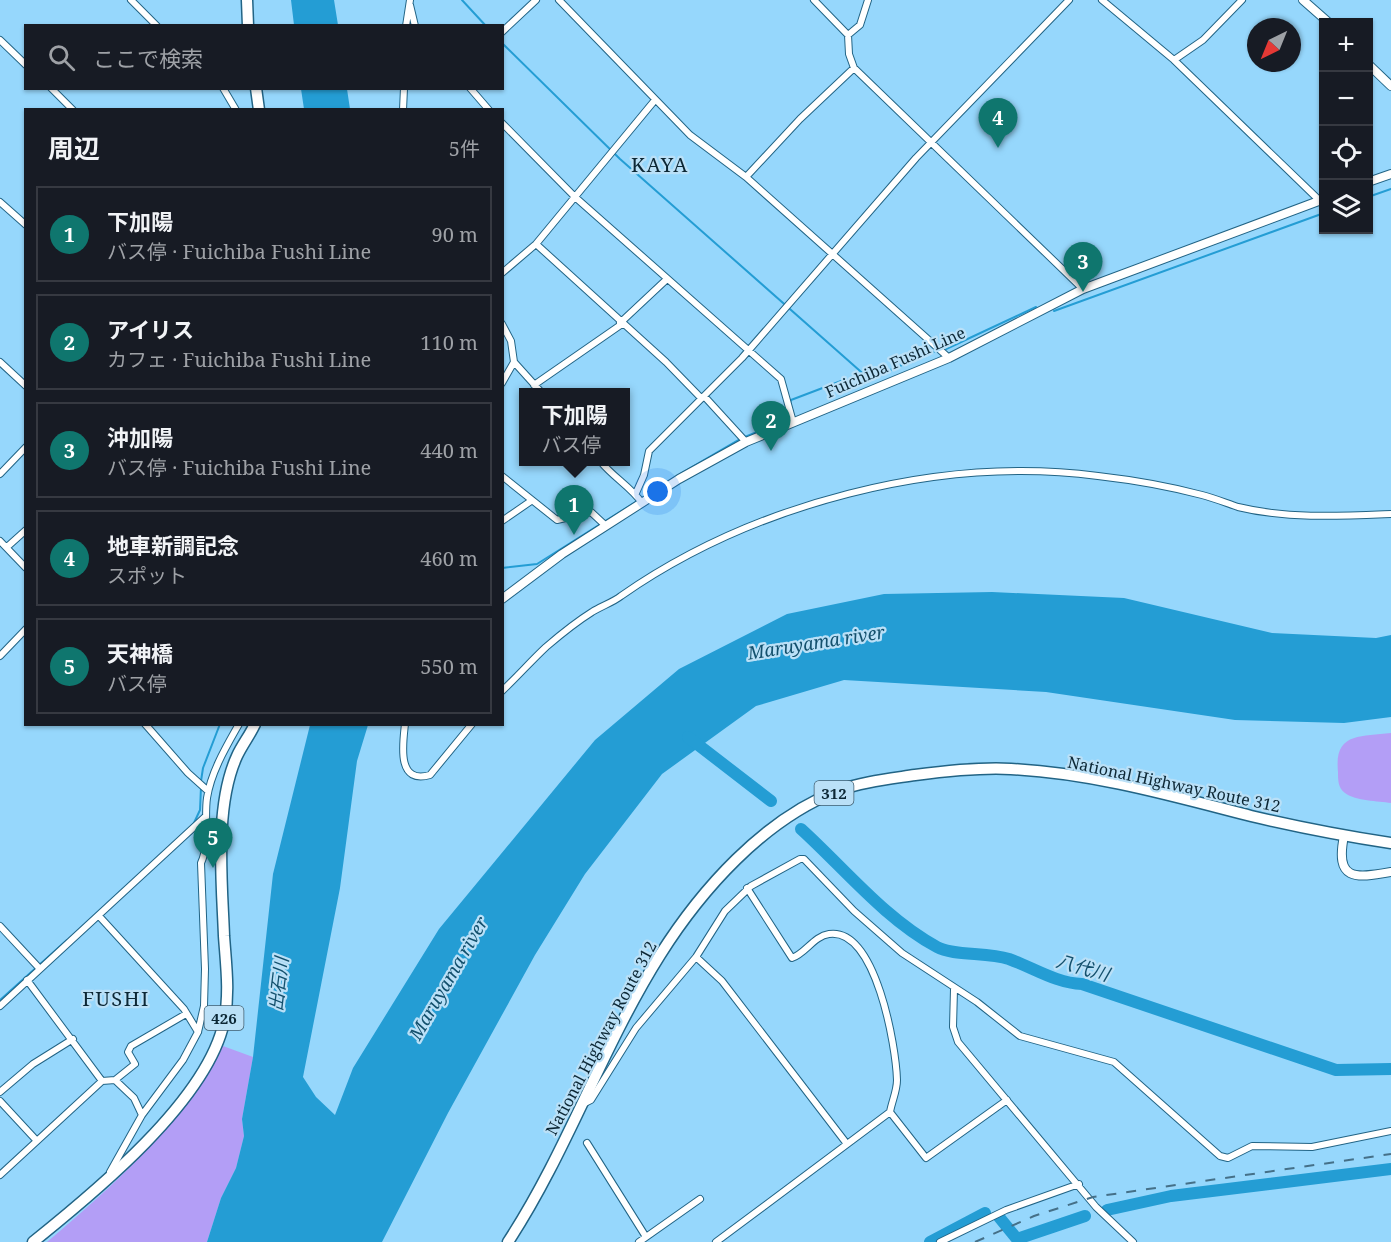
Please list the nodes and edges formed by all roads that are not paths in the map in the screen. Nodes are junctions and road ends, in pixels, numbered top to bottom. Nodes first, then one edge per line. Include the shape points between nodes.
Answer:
1 (131, 0) edge
2 (247, 0) edge
3 (536, 0) edge
4 (560, 0) edge
5 (814, 0) edge
6 (868, 0) edge
7 (1069, 0) edge
8 (1102, 0) edge
9 (1242, 0) edge
10 (1303, 0) edge
11 (410, 2) edge
12 (1323, 18) edge
13 (155, 24) edge
14 (248, 24) edge
15 (406, 24) edge
16 (415, 24) edge
17 (504, 30) edge
18 (848, 36) junction
19 (0, 40) edge
20 (1174, 60) junction
21 (24, 63) edge
22 (854, 68) junction
23 (1373, 69) edge
24 (1391, 86) edge
25 (53, 90) edge
26 (225, 90) edge
27 (256, 90) edge
28 (404, 90) edge
29 (472, 90) edge
30 (655, 100) junction
31 (71, 108) edge
32 (235, 108) edge
33 (259, 108) edge
34 (403, 108) edge
35 (487, 108) edge
36 (504, 125) edge
37 (931, 142) junction
38 (1391, 174) edge
39 (746, 177) junction
40 (1373, 180) edge
41 (575, 197) junction
42 (1319, 197) edge
43 (1319, 200) edge
44 (0, 202) edge
45 (24, 223) edge
46 (536, 244) junction
47 (832, 254) junction
48 (504, 268) edge
49 (667, 279) junction
50 (1083, 289) junction
51 (621, 324) junction
52 (504, 328) edge
53 (748, 350) junction
54 (949, 358) junction
55 (0, 362) edge
56 (514, 362) junction
57 (504, 380) edge
58 (24, 384) edge
59 (534, 385) junction
60 (537, 388) edge
61 (703, 397) junction
62 (793, 422) junction
63 (746, 442) junction
64 (24, 449) edge
65 (605, 466) edge
66 (0, 474) edge
67 (504, 478) edge
68 (636, 493) junction
69 (531, 501) junction
70 (642, 503) junction
71 (1391, 514) edge
72 (504, 520) edge
73 (606, 526) junction
74 (24, 532) edge
75 (0, 542) edge
76 (8, 547) junction
77 (24, 566) edge
78 (504, 598) edge
79 (24, 630) edge
80 (0, 656) edge
81 (504, 689) edge
82 (148, 726) edge
83 (237, 726) edge
84 (254, 726) edge
85 (405, 726) edge
86 (470, 726) edge
87 (208, 791) junction
88 (207, 816) junction
89 (1344, 836) junction
90 (1391, 843) edge
91 (1391, 872) edge
92 (747, 888) junction
93 (99, 916) junction
94 (0, 926) edge
95 (696, 957) junction
96 (40, 969) junction
97 (27, 980) junction
98 (954, 989) junction
99 (0, 1006) edge
100 (186, 1014) junction
101 (198, 1032) junction
102 (73, 1039) junction
103 (115, 1080) junction
104 (102, 1081) junction
105 (0, 1092) edge
106 (1007, 1100) junction
107 (0, 1101) edge
108 (583, 1104) junction
109 (890, 1112) junction
110 (142, 1116) junction
111 (1391, 1131) edge
112 (37, 1141) junction
113 (587, 1143) dead end
114 (847, 1144) junction
115 (0, 1175) edge
116 (104, 1183) junction
117 (1079, 1185) junction
118 (700, 1199) dead end
119 (646, 1237) junction
120 (33, 1242) edge
121 (508, 1242) edge
122 (639, 1242) edge
123 (716, 1242) edge
124 (939, 1242) edge
125 (1132, 1242) edge

1 - 13 street
2 - 14 highway
3 - 17 street
4 - 30 street
5 - 18 street
6 - 18 street via 860,25
7 - 37 street
8 - 20 street
9 - 20 street via 1203,40
10 - 12 street
11 - 15 street
11 - 16 street
18 - 22 street
19 - 21 street
20 - 42 street
22 - 37 street
22 - 39 street
23 - 24 street
25 - 31 street
26 - 32 street
27 - 33 highway
28 - 34 street
29 - 35 street
30 - 39 street via 690,135
30 - 41 street
36 - 41 street
37 - 47 street
37 - 50 street
38 - 40 main road
39 - 47 street
41 - 46 street
41 - 49 street
43 - 50 main road, Fuichiba Fushi Line
44 - 45 street
46 - 48 street
46 - 51 street
47 - 53 street
47 - 54 street
49 - 51 street
49 - 53 street
50 - 54 main road, Fuichiba Fushi Line
51 - 59 street
51 - 61 street
52 - 56 street via 511,341
53 - 61 street
53 - 62 street via 781,379
54 - 62 main road, Fuichiba Fushi Line
55 - 58 street
56 - 57 street
56 - 59 street
59 - 60 street
61 - 63 street
61 - 68 street via 650,451
62 - 63 main road, Fuichiba Fushi Line
63 - 70 main road, Fuichiba Fushi Line via 700,465
64 - 66 street
65 - 68 street
67 - 69 street
68 - 70 street
69 - 72 street
69 - 73 street via 535,500 558,520 591,512
70 - 73 main road, Fuichiba Fushi Line
71 - 81 street via 1277,512 1239,507 1204,495 1136,481 1042,471 972,473 877,487 779,515 652,575 546,646
73 - 78 main road, Fuichiba Fushi Line
74 - 76 street
75 - 76 street
76 - 77 street
79 - 80 street
82 - 87 street via 188,774
83 - 87 street
84 - 116 highway, 426 via 237,755 224,808 228,972 219,1039 177,1106
85 - 86 street via 401,756 409,770 423,777 430,775
87 - 88 street
88 - 93 street
88 - 101 street via 201,863 204,1006
89 - 90 highway, National Highway Route 312 / 312
89 - 91 main road via 1340,854 1346,872 1355,877
89 - 108 highway, National Highway Route 312 / 312 via 1108,782 1010,769 915,776 838,791 765,835 695,906 645,981
92 - 95 street via 725,911
92 - 98 street via 790,862 804,860 902,953
92 - 109 street via 792,958 824,935 837,934 850,939 872,970 885,1004 897,1080
93 - 96 street
93 - 100 street
94 - 96 street
95 - 108 street via 636,1028 591,1100
95 - 114 street via 722,981
96 - 97 street
97 - 99 street
97 - 102 street
98 - 106 street via 953,1027 958,1042
98 - 111 street via 1020,1036 1114,1062 1220,1156 1228,1158 1252,1146 1312,1147
100 - 101 street
100 - 103 street via 131,1046 128,1052 135,1064
101 - 110 street via 183,1060
102 - 104 street
102 - 105 street via 33,1064
103 - 104 street
103 - 110 street via 134,1098
104 - 112 street
106 - 109 street via 926,1158
106 - 117 street
107 - 112 street
108 - 121 highway, National Highway Route 312 / 312
109 - 114 street
110 - 116 street
112 - 115 street
113 - 119 street
114 - 123 street
116 - 120 highway, 426
117 - 124 street via 1006,1210
117 - 125 street
118 - 119 street
119 - 122 street

